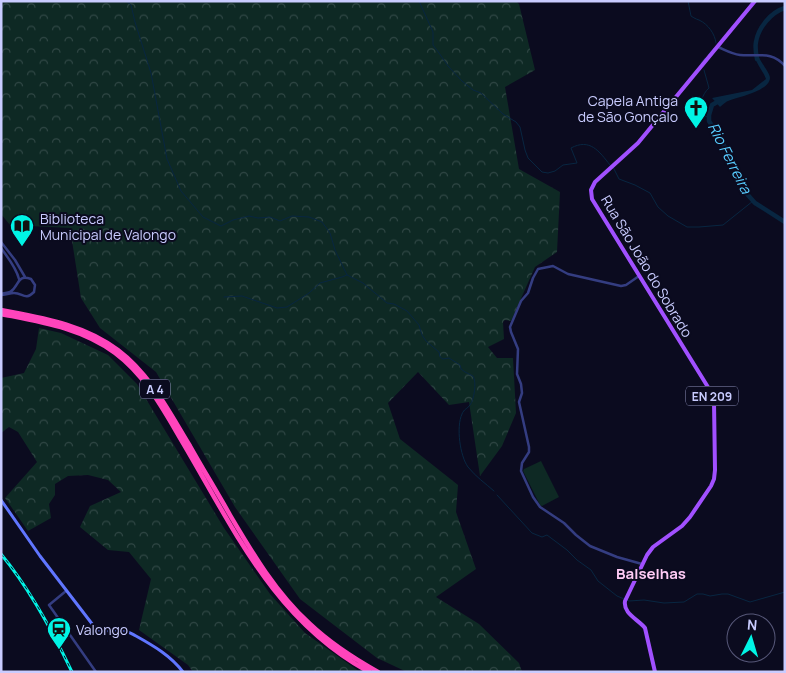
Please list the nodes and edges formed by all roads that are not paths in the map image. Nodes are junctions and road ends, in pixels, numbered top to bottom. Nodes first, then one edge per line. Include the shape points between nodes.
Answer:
1 (755, 1) edge
2 (718, 46) junction
3 (785, 66) edge
4 (1, 242) edge
5 (1, 248) edge
6 (639, 276) junction
7 (25, 278) junction
8 (19, 280) junction
9 (16, 285) junction
10 (19, 294) junction
11 (1, 295) edge
12 (1, 310) edge
13 (1, 314) edge
14 (1, 500) edge
15 (642, 564) junction
16 (66, 591) junction
17 (96, 672) edge
18 (182, 672) edge
19 (369, 672) edge
20 (378, 672) edge
21 (655, 672) edge

1 - 2 main road, Rua São João do Sobrado / EN 209
2 - 3 street via 739,55 776,58
2 - 6 main road, Rua São João do Sobrado / EN 209 via 638,143 592,186 592,199
4 - 7 street
5 - 8 street
6 - 15 main road, Rua São João do Sobrado / EN 209 via 714,402 715,470 711,486 690,517 653,547
6 - 15 street via 621,286 568,274 553,266 538,269 511,324 511,332 518,349 522,393 519,402 529,447 521,471 533,497 540,507 564,522 590,546
7 - 8 street
7 - 10 street via 31,279 34,290 28,296
8 - 9 street
9 - 10 street
9 - 11 street via 11,292
10 - 11 street
12 - 20 highway, A 4 via 80,329 104,340 130,360 162,400 246,543 276,587 324,637
13 - 19 highway, A 4 via 59,326 88,337 137,373 155,397 272,589 310,631
14 - 16 main road
15 - 21 main road, EN 209 via 625,599 625,608 645,628
16 - 17 street via 50,605
16 - 18 main road via 98,630 126,630 157,648

